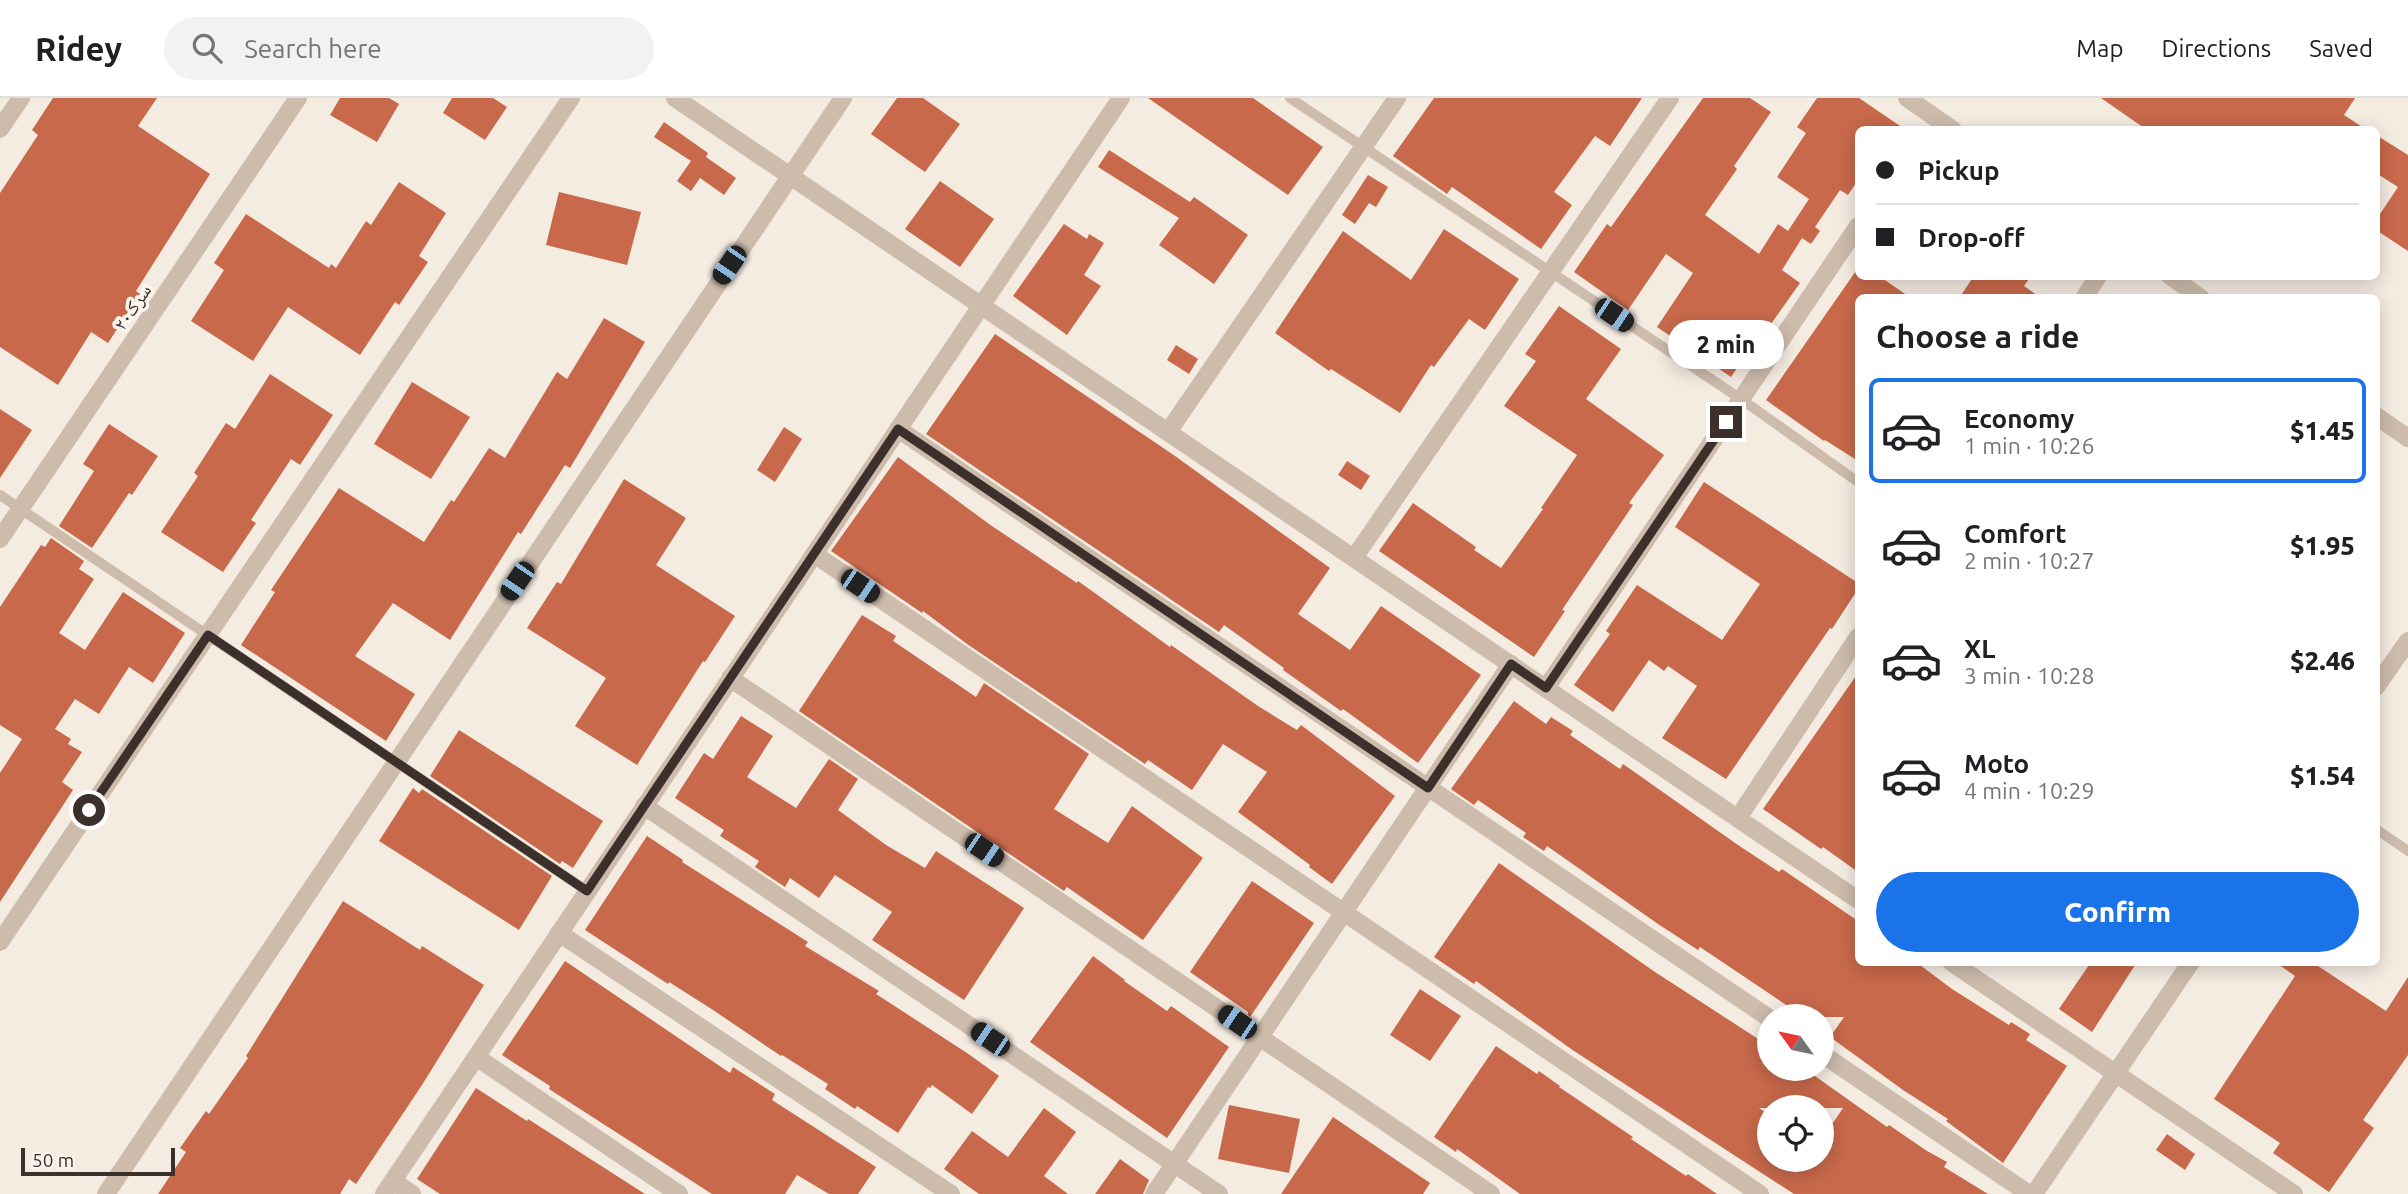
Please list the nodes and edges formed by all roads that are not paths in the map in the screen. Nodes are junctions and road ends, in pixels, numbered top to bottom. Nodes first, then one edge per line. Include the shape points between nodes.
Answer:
1 (21, 98) edge
2 (298, 98) edge
3 (571, 98) edge
4 (676, 98) edge
5 (843, 98) edge
6 (1121, 98) edge
7 (1290, 98) edge
8 (1397, 98) edge
9 (1670, 98) edge
10 (1907, 98) edge
11 (1928, 122) edge
12 (0, 129) edge
13 (1363, 147) junction
14 (789, 175) junction
15 (1855, 230) edge
16 (1550, 272) junction
17 (2176, 280) edge
18 (2195, 294) edge
19 (982, 305) junction
20 (1741, 400) junction
21 (2380, 419) edge
22 (898, 429) junction
23 (1168, 432) junction
24 (2408, 438) edge
25 (1855, 480) edge
26 (0, 495) edge
27 (20, 509) junction
28 (0, 539) edge
29 (814, 554) junction
30 (1354, 558) junction
31 (208, 635) junction
32 (2408, 641) edge
33 (1855, 642) edge
34 (1511, 664) junction
35 (730, 678) junction
36 (2380, 681) edge
37 (1546, 688) junction
38 (396, 762) junction
39 (1428, 788) junction
40 (644, 806) junction
41 (1738, 818) junction
42 (2380, 832) edge
43 (2408, 850) edge
44 (587, 891) junction
45 (1855, 898) edge
46 (1344, 913) junction
47 (559, 933) junction
48 (0, 942) edge
49 (1957, 966) edge
50 (2188, 966) edge
51 (1757, 1010) edge
52 (1260, 1037) junction
53 (476, 1057) junction
54 (1834, 1062) edge
55 (2116, 1074) junction
56 (1174, 1164) junction
57 (388, 1187) edge
58 (106, 1194) edge
59 (412, 1194) edge
60 (679, 1194) edge
61 (951, 1194) edge
62 (1154, 1194) edge
63 (1219, 1194) edge
64 (1491, 1194) edge
65 (1760, 1194) edge
66 (2032, 1194) edge
67 (2294, 1194) edge

1 - 12 street
2 - 27 street, سرک۲۰
3 - 31 street
4 - 14 street
5 - 14 street
6 - 19 street
7 - 13 lane
8 - 13 street
9 - 16 street
10 - 11 street
13 - 16 lane
13 - 23 street
14 - 19 street
14 - 38 street
15 - 20 street
16 - 20 lane
16 - 30 street
17 - 18 street
19 - 22 street
19 - 23 street
20 - 25 lane
20 - 37 street
21 - 24 street
22 - 29 street
22 - 39 street
23 - 30 street
26 - 27 lane
27 - 28 street, سرک۲۰
27 - 31 lane
29 - 35 street
29 - 46 street
30 - 34 street
31 - 38 lane
31 - 48 street
32 - 36 street
33 - 41 street
34 - 37 street
34 - 39 street
35 - 40 street
35 - 52 street
37 - 41 street
38 - 44 lane
38 - 58 street
39 - 46 street
39 - 51 street
40 - 44 street
40 - 56 street
41 - 45 street
42 - 43 lane
44 - 47 street
46 - 52 street
46 - 65 street
47 - 53 street
47 - 61 street
49 - 55 street
50 - 55 street
52 - 56 street
52 - 64 street
53 - 57 street
53 - 60 street
54 - 66 street
55 - 66 street
55 - 67 street
56 - 62 street
56 - 63 street
57 - 59 street

